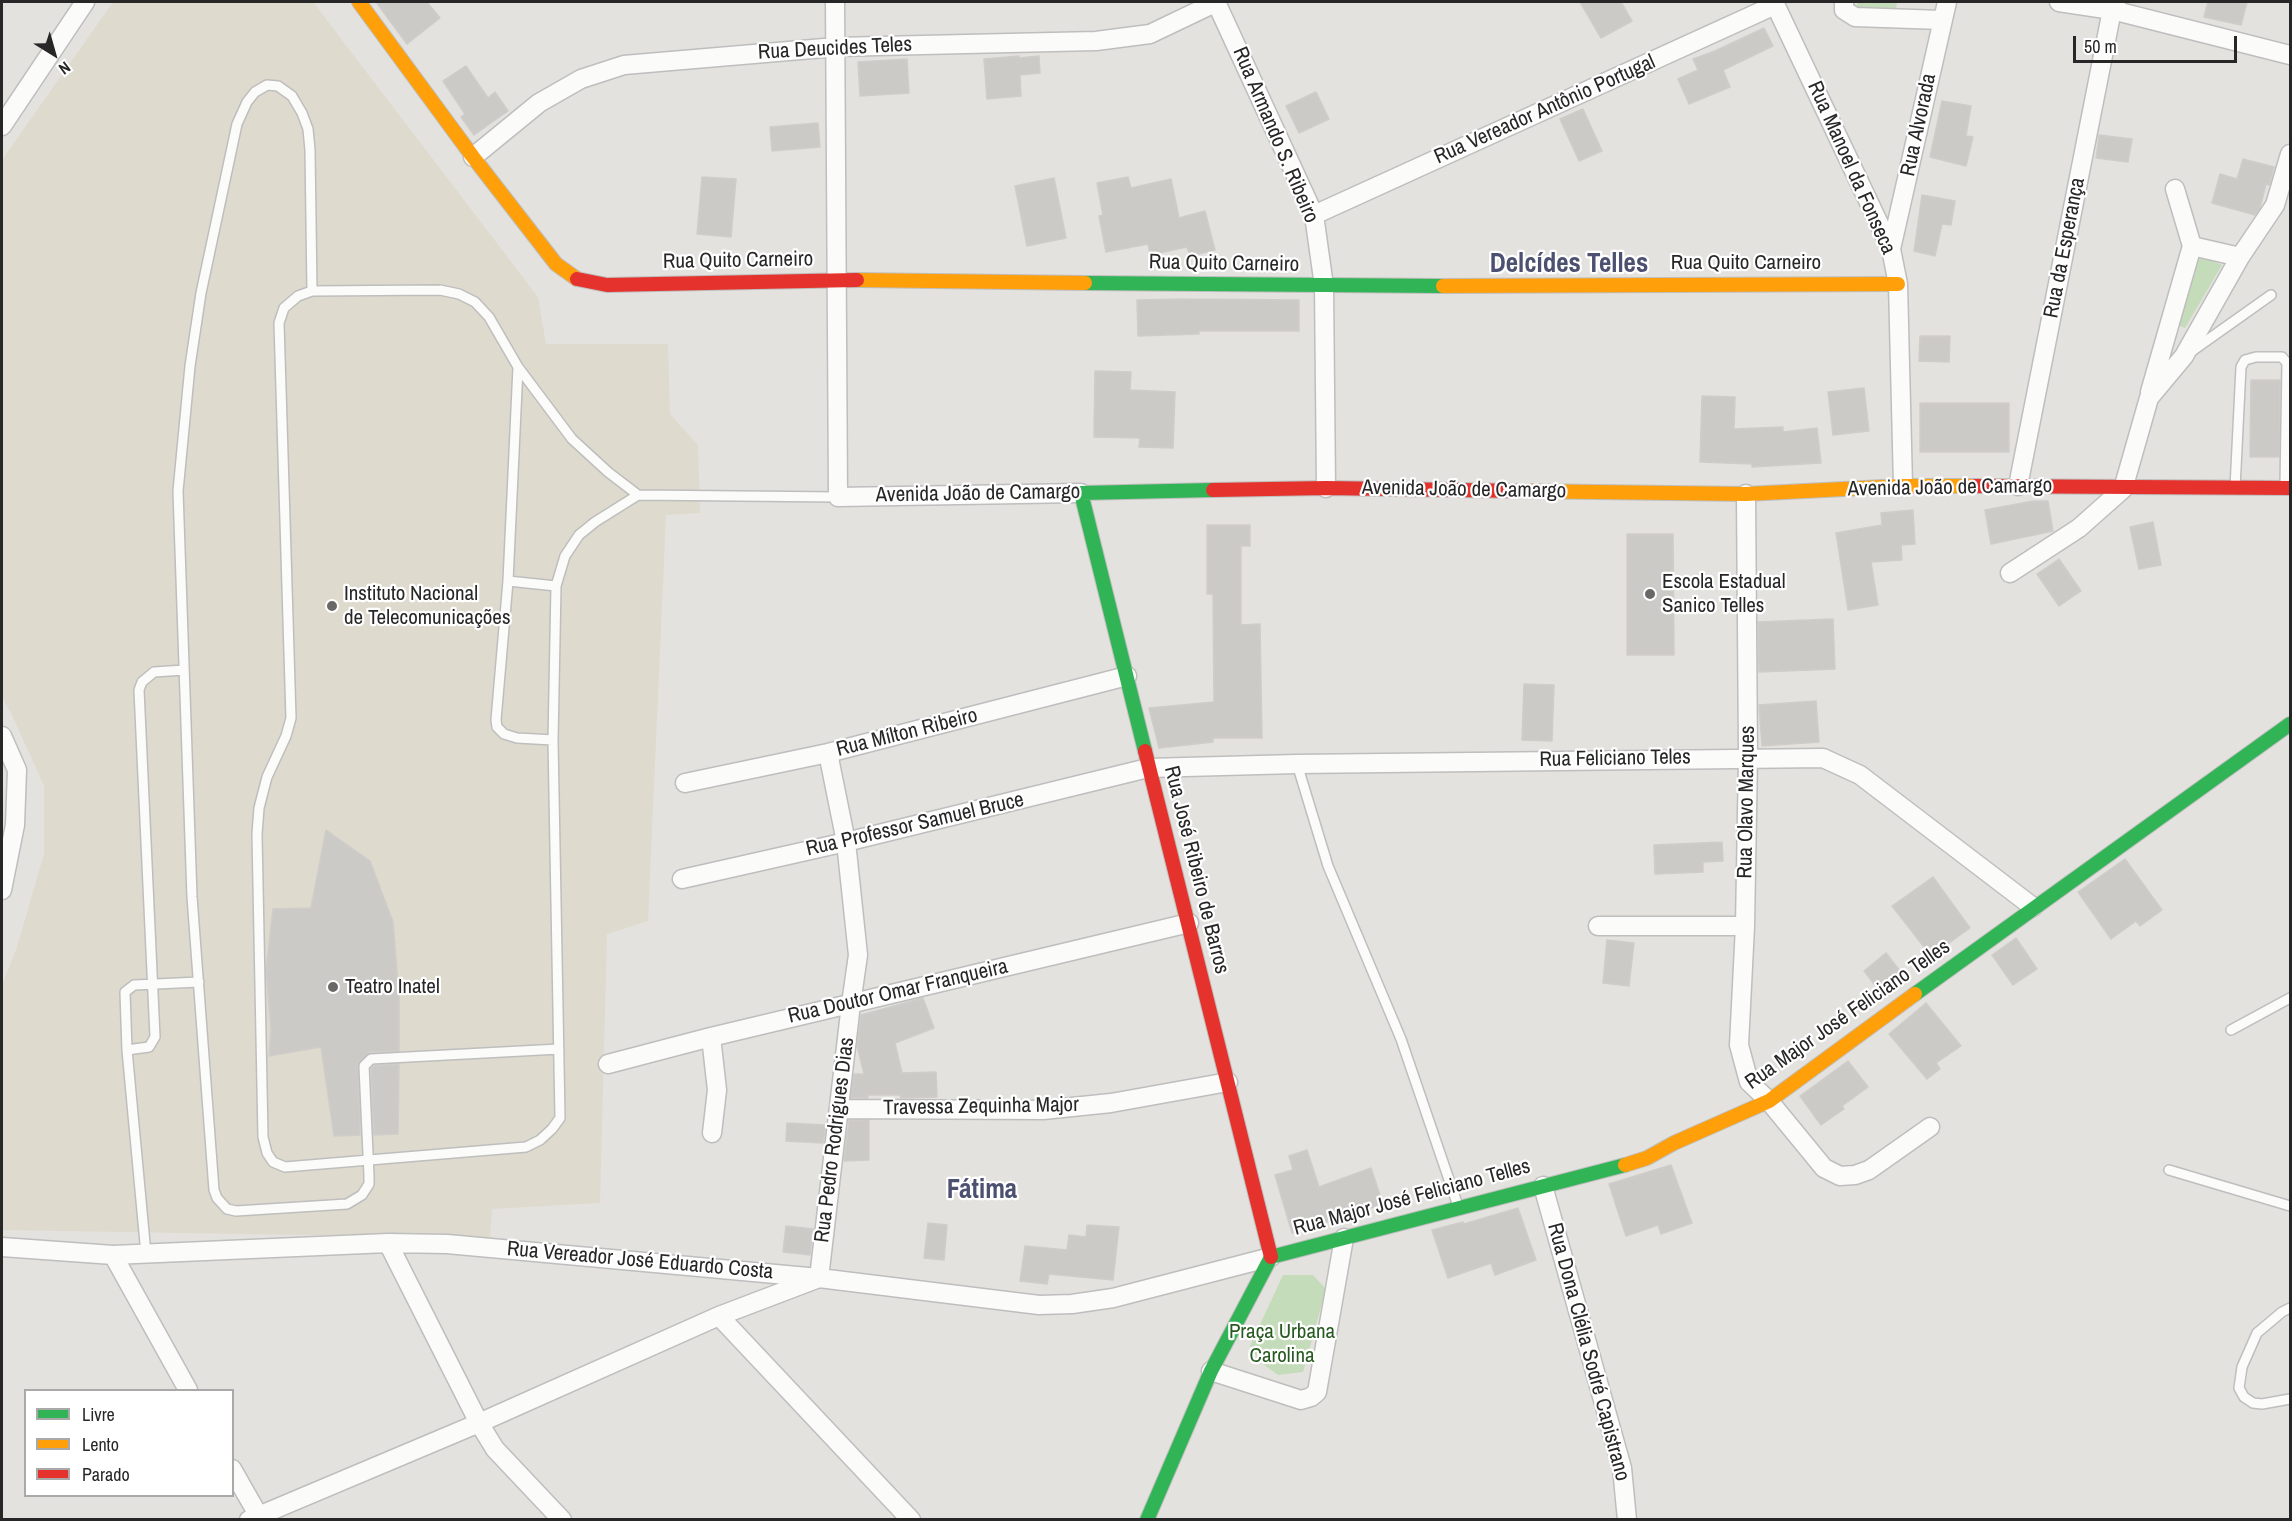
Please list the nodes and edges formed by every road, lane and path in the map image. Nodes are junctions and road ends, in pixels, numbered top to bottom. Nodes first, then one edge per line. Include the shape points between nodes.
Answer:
1 (86, 2) edge
2 (359, 2) edge
3 (835, 2) edge
4 (1217, 2) edge
5 (1844, 2) edge
6 (1947, 2) edge
7 (2059, 2) edge
8 (1774, 3) edge
9 (2114, 6) edge
10 (1942, 20) junction
11 (836, 47) junction
12 (2290, 55) edge
13 (2, 126) edge
14 (2290, 154) edge
15 (473, 157) junction
16 (2175, 189) dead end
17 (1314, 215) junction
18 (2192, 246) junction
19 (1891, 249) junction
20 (2240, 257) junction
21 (835, 280) junction
22 (1898, 284) junction
23 (1324, 286) junction
24 (312, 291) junction
25 (2271, 295) dead end
26 (2184, 356) junction
27 (518, 367) junction
28 (2149, 398) junction
29 (1903, 486) junction
30 (2018, 486) junction
31 (1326, 488) junction
32 (2235, 488) junction
33 (2288, 488) edge
34 (2123, 489) junction
35 (1081, 493) junction
36 (1746, 494) junction
37 (638, 495) junction
38 (838, 497) junction
39 (2010, 573) dead end
40 (508, 581) junction
41 (556, 586) junction
42 (184, 670) junction
43 (1127, 676) junction
44 (2290, 724) edge
45 (2, 736) edge
46 (553, 740) junction
47 (828, 753) junction
48 (1749, 757) junction
49 (1297, 764) junction
50 (1148, 768) junction
51 (9, 773) edge
52 (686, 783) dead end
53 (846, 842) junction
54 (682, 879) dead end
55 (2, 890) edge
56 (2033, 907) junction
57 (1189, 923) junction
58 (1598, 926) dead end
59 (1745, 926) junction
60 (199, 982) junction
61 (154, 984) junction
62 (2290, 998) edge
63 (851, 1004) junction
64 (2230, 1030) dead end
65 (711, 1037) junction
66 (559, 1049) junction
67 (127, 1050) junction
68 (608, 1064) dead end
69 (1228, 1082) junction
70 (1768, 1101) junction
71 (839, 1109) junction
72 (1930, 1127) dead end
73 (712, 1133) dead end
74 (368, 1160) junction
75 (2169, 1170) dead end
76 (1543, 1186) junction
77 (2290, 1206) edge
78 (1459, 1209) junction
79 (1344, 1238) junction
80 (388, 1243) junction
81 (2, 1247) edge
82 (146, 1254) junction
83 (113, 1255) junction
84 (1271, 1257) junction
85 (819, 1278) junction
86 (2290, 1308) edge
87 (719, 1316) junction
88 (1211, 1371) junction
89 (188, 1389) edge
90 (2290, 1399) edge
91 (479, 1423) junction
92 (234, 1473) edge
93 (256, 1518) edge
94 (562, 1520) edge
95 (911, 1520) edge
96 (1147, 1520) edge
97 (1627, 1520) edge

1 - 13 street
2 - 15 main road, Rua Quito Carneiro
3 - 11 street
4 - 11 street, Rua Deucides Teles via 1150,34 1096,41
4 - 17 street, Rua Armando S. Ribeiro
5 - 10 street via 1844,10 1855,17
6 - 10 street, Rua Alvorada
7 - 9 street
8 - 17 street, Rua Vereador Antônio Portugal
8 - 19 street, Rua Manoel da Fonseca
9 - 12 street
9 - 30 street, Rua da Esperança
10 - 19 street, Rua Alvorada
11 - 15 street, Rua Deucides Teles via 624,65 581,79 539,103
11 - 21 street
14 - 20 street via 2275,205
15 - 21 main road, Rua Quito Carneiro via 556,264 578,280 607,285
16 - 18 street
17 - 23 street, Rua Armando S. Ribeiro
18 - 20 street
18 - 28 street
19 - 22 street, Rua Manoel da Fonseca
20 - 26 street
21 - 23 main road, Rua Quito Carneiro
21 - 38 street
22 - 23 main road, Rua Quito Carneiro
22 - 29 street, Rua Manoel da Fonseca
23 - 31 street, Rua Armando S. Ribeiro
24 - 27 lane via 440,290 459,294 475,302 489,318
24 - 42 lane via 308,129 292,96 278,86 267,85 247,102 237,124 201,293 190,366 178,491
24 - 74 lane via 284,308 279,323 291,718 267,777 257,834 263,1137 273,1162 285,1167
25 - 26 lane
26 - 28 street
27 - 37 lane via 572,439
27 - 40 lane
28 - 34 street
29 - 30 main road, Avenida João de Camargo
29 - 36 main road, Avenida João de Camargo
30 - 34 main road, Avenida João de Camargo
31 - 35 main road, Avenida João de Camargo
31 - 36 main road, Avenida João de Camargo
32 - 33 main road, Avenida João de Camargo
32 - 33 lane via 2241,367 2245,360 2256,357 2282,357 2288,363
32 - 34 main road, Avenida João de Camargo
34 - 39 street via 2079,528
35 - 38 street, Avenida João de Camargo
35 - 43 main road, Rua José Ribeiro de Barros
36 - 48 street, Rua Olavo Marques
37 - 38 lane, Avenida João de Camargo
37 - 41 lane via 579,535 565,556
40 - 41 lane
40 - 46 lane via 495,720 504,734
41 - 46 lane
42 - 60 lane
42 - 61 lane via 154,672 142,682 140,690
43 - 47 street, Rua Mílton Ribeiro
43 - 50 main road, Rua José Ribeiro de Barros
44 - 56 main road, Rua Major José Feliciano Telles
45 - 51 street
46 - 66 lane
47 - 52 street, Rua Mílton Ribeiro
47 - 53 street, Rua Pedro Rodrigues Dias
48 - 49 street, Rua Feliciano Teles
48 - 56 street, Rua Feliciano Teles via 1823,758 1860,775
48 - 59 street, Rua Olavo Marques
49 - 50 street, Rua Feliciano Teles
49 - 78 lane via 1328,866 1401,1040
50 - 53 street, Rua Professor Samuel Bruce
50 - 57 main road, Rua José Ribeiro de Barros
51 - 55 street via 15,825
53 - 54 street, Rua Professor Samuel Bruce
53 - 63 street, Rua Pedro Rodrigues Dias via 858,956
56 - 70 main road, Rua Major José Feliciano Telles
57 - 63 street, Rua Doutor Omar Franqueira
57 - 69 main road, Rua José Ribeiro de Barros
58 - 59 street
59 - 70 street, Rua Olavo Marques via 1739,1045 1749,1082
60 - 61 lane
60 - 74 lane via 214,1190 221,1204 236,1211 347,1204 357,1199 369,1184
61 - 67 lane via 155,1037 149,1047
61 - 67 lane via 134,985 125,992
62 - 64 lane
63 - 65 street, Rua Doutor Omar Franqueira
63 - 71 street, Rua Pedro Rodrigues Dias
65 - 68 street, Rua Doutor Omar Franqueira
65 - 73 street via 717,1090
66 - 74 lane via 560,1118 540,1140 526,1147
66 - 74 lane via 371,1059 364,1066
67 - 82 lane
69 - 71 street, Travessa Zequinha Major via 1111,1103 1044,1110
69 - 84 main road, Rua José Ribeiro de Barros
70 - 72 street, Rua Olavo Marques via 1824,1168 1840,1176 1869,1170
70 - 76 main road, Rua Major José Feliciano Telles via 1647,1158
71 - 85 street, Rua Pedro Rodrigues Dias
75 - 77 lane
76 - 78 main road, Rua Major José Feliciano Telles
76 - 97 street, Rua Dona Clélia Sodré Capistrano via 1622,1468
78 - 79 main road, Rua Major José Feliciano Telles
79 - 84 main road, Rua Major José Feliciano Telles
79 - 88 street via 1317,1392 1301,1401
80 - 82 street, Rua Vereador José Eduardo Costa
80 - 85 street, Rua Vereador José Eduardo Costa via 505,1248
80 - 91 street
81 - 83 street, Rua Vereador José Eduardo Costa
82 - 83 street, Rua Vereador José Eduardo Costa
83 - 89 street
84 - 85 street, Rua Vereador José Eduardo Costa via 1113,1298 1072,1304 1040,1305
84 - 88 main road
85 - 87 street
86 - 90 lane via 2257,1333 2242,1366 2239,1388 2253,1403
87 - 91 street
87 - 95 street
88 - 96 main road
91 - 93 street
91 - 94 street via 495,1449
92 - 93 street

